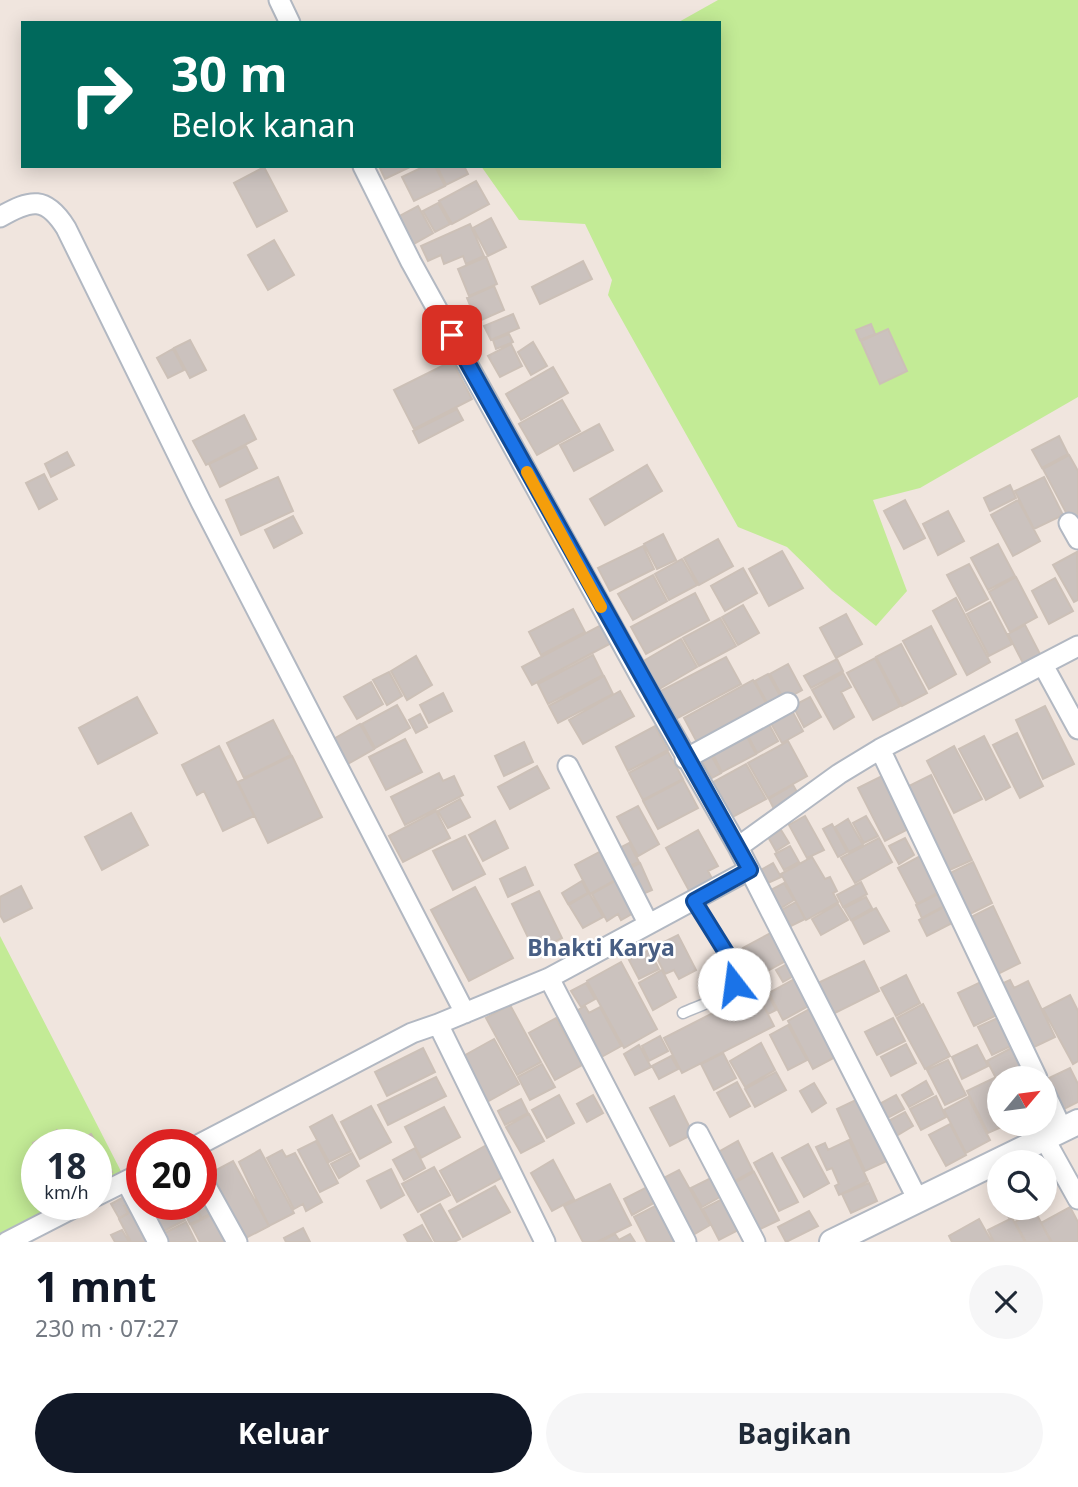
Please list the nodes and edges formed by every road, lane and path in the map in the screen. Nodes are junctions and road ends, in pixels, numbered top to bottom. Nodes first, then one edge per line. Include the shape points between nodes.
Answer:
1 (279, 0) edge
2 (289, 21) edge
3 (364, 168) edge
4 (0, 217) edge
5 (1078, 646) edge
6 (1043, 664) junction
7 (788, 703) dead end
8 (1078, 729) edge
9 (880, 749) junction
10 (685, 759) junction
11 (568, 765) dead end
12 (738, 847) junction
13 (750, 870) junction
14 (694, 901) junction
15 (648, 923) junction
16 (549, 978) junction
17 (465, 1013) junction
18 (683, 1013) dead end
19 (438, 1024) junction
20 (1031, 1066) edge
21 (1061, 1130) edge
22 (698, 1133) dead end
23 (217, 1135) edge
24 (917, 1198) junction
25 (1078, 1199) edge
26 (217, 1206) edge
27 (50, 1220) edge
28 (150, 1220) edge
29 (7, 1242) edge
30 (158, 1242) edge
31 (237, 1242) edge
32 (545, 1242) edge
33 (686, 1242) edge
34 (755, 1242) edge
35 (832, 1242) edge

1 - 2 street
3 - 10 street via 411,262
4 - 17 street via 40,203 51,207 66,228 201,502
5 - 6 street
6 - 8 street
6 - 9 street
7 - 10 street
9 - 12 street
9 - 20 street
10 - 12 street
11 - 15 street
12 - 13 street
13 - 14 street
13 - 24 street
14 - 15 street
14 - 18 lane via 732,962 736,977 724,994
15 - 16 street
16 - 17 street
16 - 33 street
17 - 19 street
19 - 23 street via 412,1033
19 - 32 street
21 - 24 street
21 - 25 street
22 - 34 street
24 - 35 street
26 - 31 street
27 - 29 street
28 - 30 street

